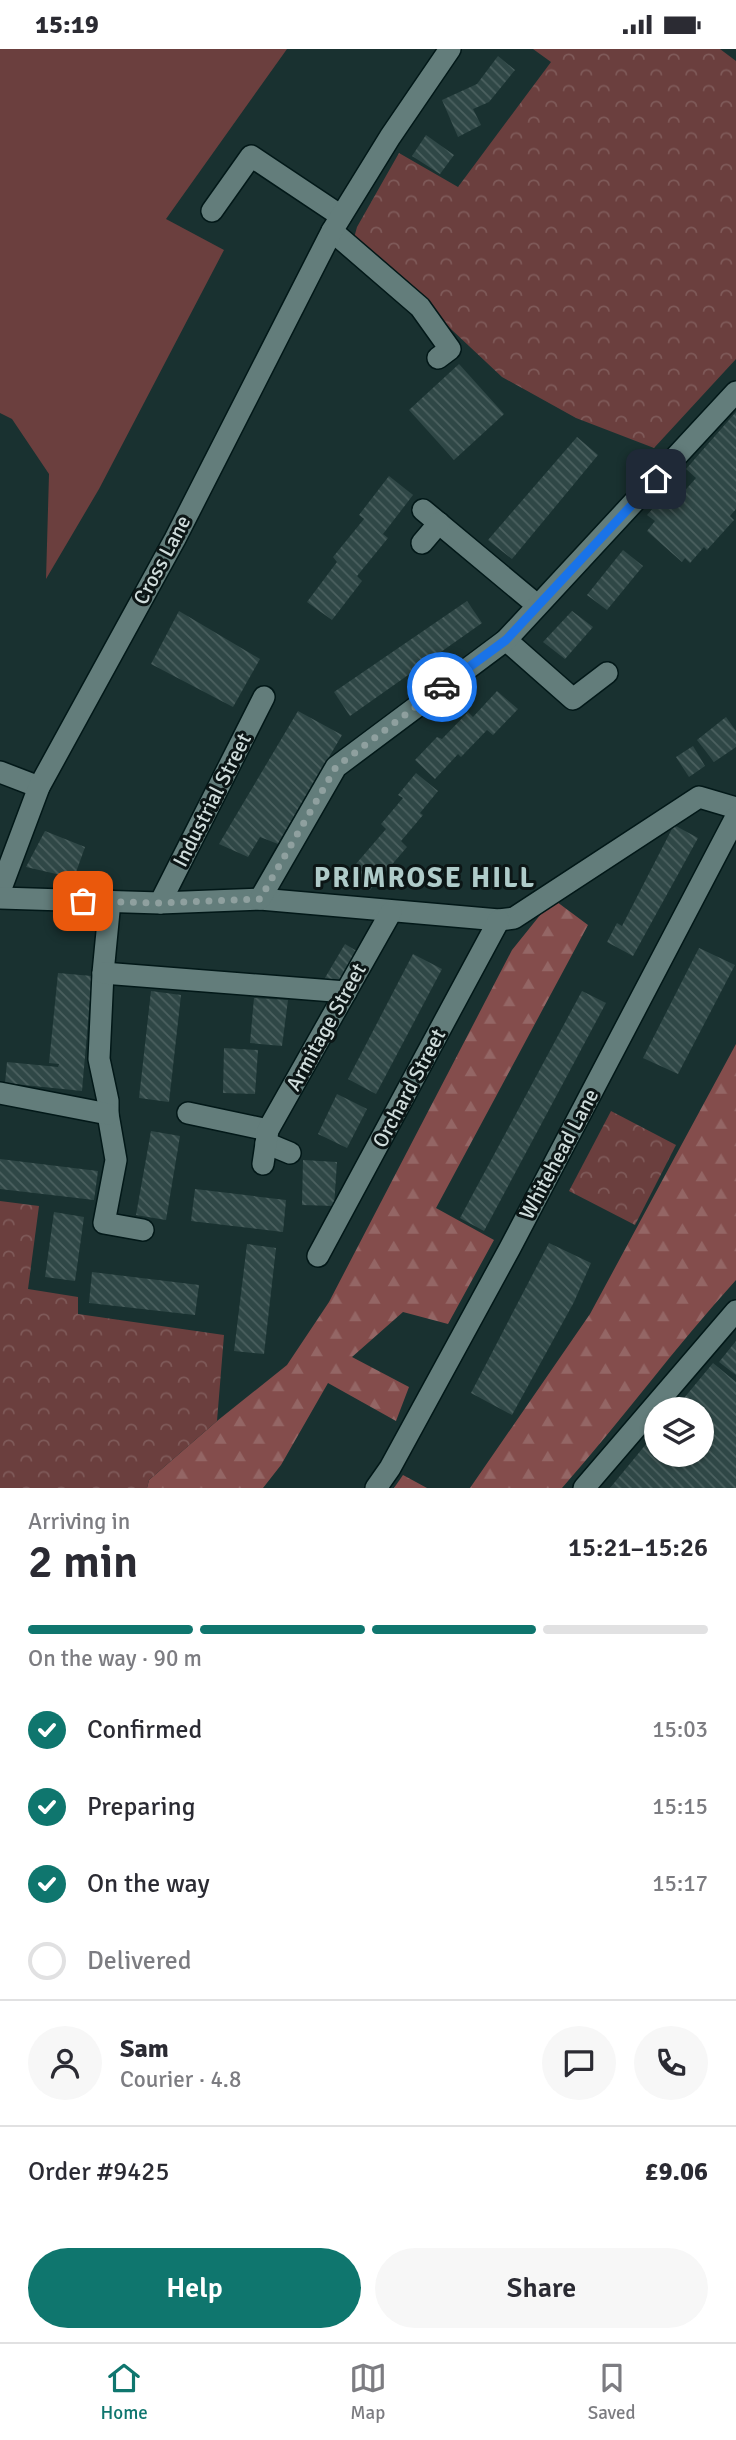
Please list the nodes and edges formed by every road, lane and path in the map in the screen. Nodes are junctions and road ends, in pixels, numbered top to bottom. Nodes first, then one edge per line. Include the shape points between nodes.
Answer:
1 (450, 49) edge
2 (212, 211) dead end
3 (337, 224) junction
4 (438, 358) dead end
5 (736, 392) edge
6 (422, 543) dead end
7 (537, 605) junction
8 (506, 640) junction
9 (607, 673) dead end
10 (264, 697) dead end
11 (0, 772) edge
12 (39, 787) junction
13 (736, 809) edge
14 (736, 817) edge
15 (0, 891) edge
16 (0, 898) edge
17 (260, 899) junction
18 (110, 901) junction
19 (160, 903) junction
20 (391, 912) junction
21 (499, 920) junction
22 (103, 973) junction
23 (346, 992) junction
24 (0, 1093) edge
25 (188, 1113) dead end
26 (108, 1114) junction
27 (266, 1146) junction
28 (290, 1153) dead end
29 (144, 1230) dead end
30 (318, 1256) dead end
31 (736, 1311) edge
32 (376, 1488) edge
33 (584, 1488) edge

1 - 3 street, Cross Lane
2 - 3 street via 251,156
3 - 4 street via 420,307 450,349
3 - 12 street, Cross Lane via 175,538
5 - 7 street
6 - 7 street via 431,516
7 - 8 street
8 - 9 street via 573,699
8 - 17 street via 336,767
10 - 19 street, Industrial Street
11 - 12 street
12 - 15 street, Cross Lane
13 - 21 street via 699,797 514,918
14 - 32 street, Whitehead Lane via 510,1248
16 - 18 street
17 - 19 street
17 - 20 street
18 - 19 street
18 - 22 street
20 - 21 street
20 - 23 street, Armitage Street
21 - 30 street, Orchard Street
22 - 23 street
22 - 26 street via 99,1059
23 - 27 street, Armitage Street
24 - 26 street
25 - 27 street
26 - 29 street via 116,1160 104,1223
27 - 28 street
31 - 33 street

